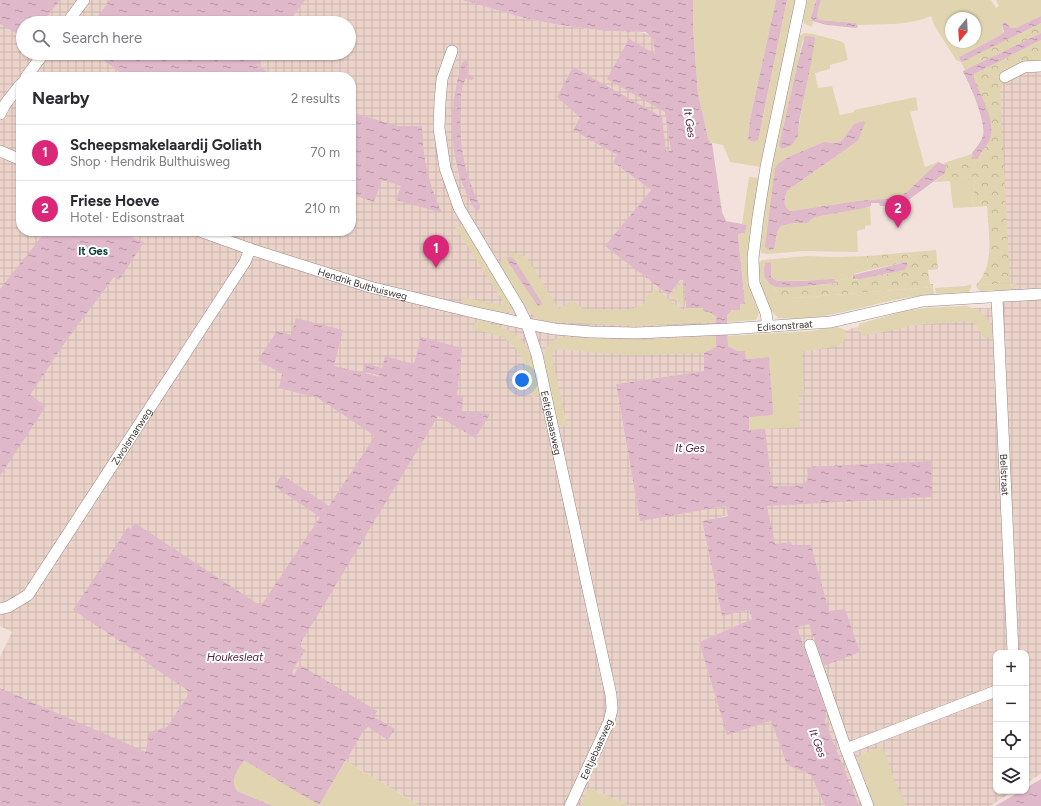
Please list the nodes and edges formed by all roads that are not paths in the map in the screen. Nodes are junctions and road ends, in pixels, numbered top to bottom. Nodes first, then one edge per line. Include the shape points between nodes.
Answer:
1 (84, 0) edge
2 (801, 0) edge
3 (72, 16) edge
4 (452, 51) dead end
5 (39, 60) edge
6 (1041, 66) edge
7 (30, 72) edge
8 (1005, 77) dead end
9 (16, 90) edge
10 (0, 114) edge
11 (0, 151) edge
12 (16, 158) edge
13 (214, 236) edge
14 (250, 249) junction
15 (1041, 294) edge
16 (996, 297) junction
17 (527, 324) junction
18 (768, 327) junction
19 (0, 609) edge
20 (810, 645) dead end
21 (1013, 650) edge
22 (993, 692) edge
23 (846, 749) junction
24 (570, 806) edge
25 (868, 806) edge

1 - 3 street
2 - 18 street via 766,167 753,258 754,283 766,313
4 - 17 street, Eeltjebaasweg via 442,79 440,102 439,128 445,168 459,208
5 - 7 street
6 - 8 street via 1024,68
9 - 10 street
11 - 12 street
13 - 14 street, Hendrik Bulthuisweg
14 - 17 street, Hendrik Bulthuisweg via 370,287
14 - 19 street, Zwolsmanweg via 245,262 28,595 8,608
15 - 16 street, Edisonstraat
16 - 18 street, Edisonstraat via 923,301 831,322
16 - 21 street, Bellstraat
17 - 18 street, Edisonstraat via 584,331 636,333
17 - 24 street, Eeltjebaasweg via 537,355 611,695 612,709 609,722
20 - 23 street
22 - 23 street
23 - 25 street

